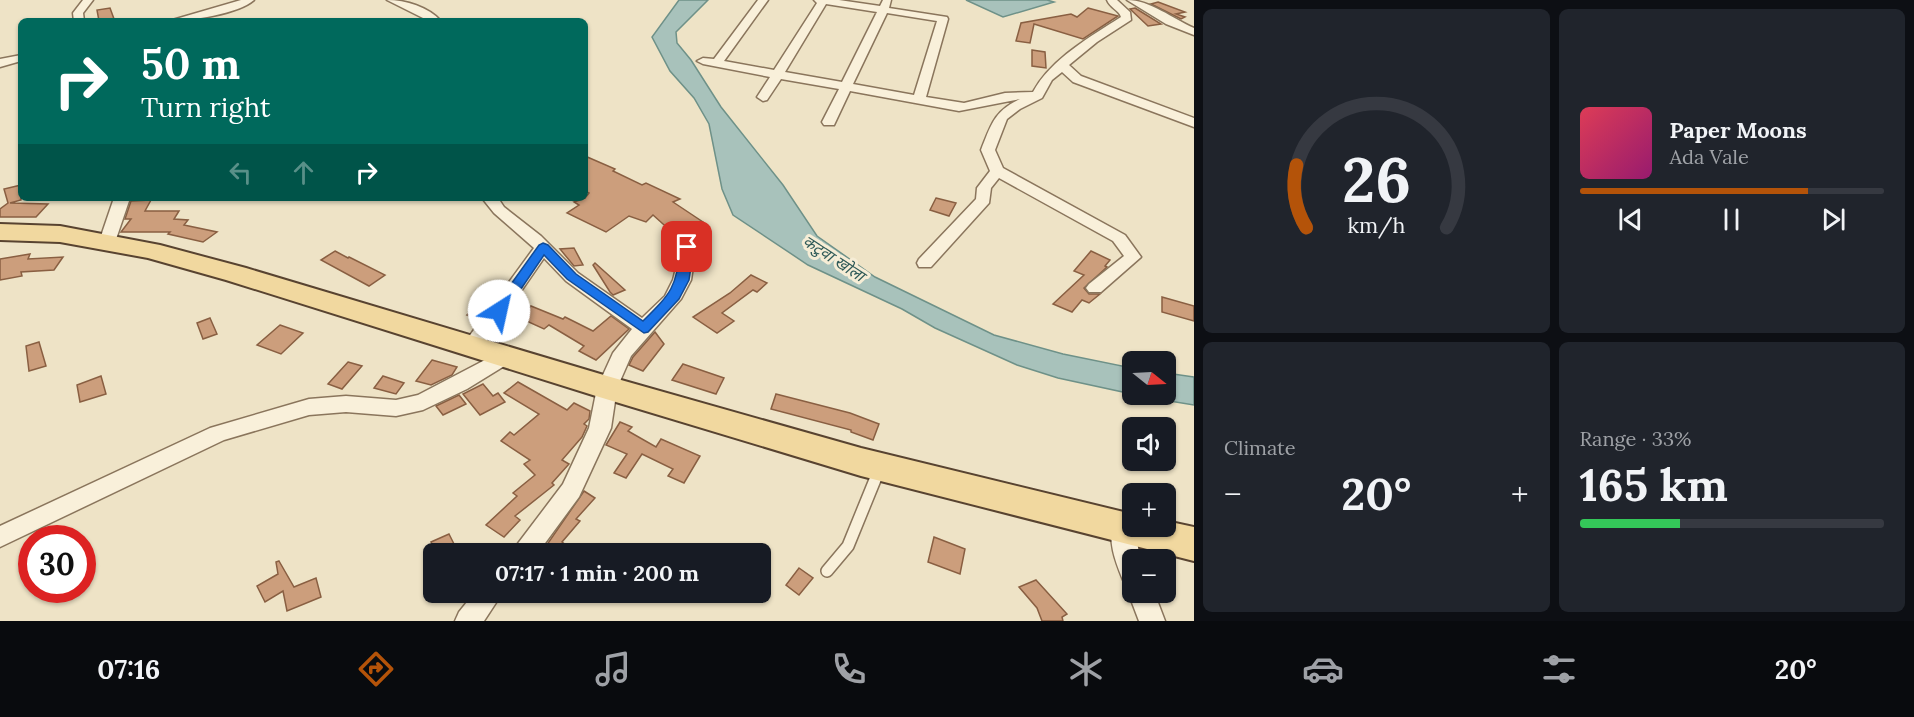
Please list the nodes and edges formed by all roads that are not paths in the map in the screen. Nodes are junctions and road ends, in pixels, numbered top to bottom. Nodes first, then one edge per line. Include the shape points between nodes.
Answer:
1 (88, 0) edge
2 (249, 0) edge
3 (392, 0) edge
4 (763, 0) edge
5 (819, 0) edge
6 (824, 0) edge
7 (1112, 0) edge
8 (1132, 0) edge
9 (885, 5) edge
10 (79, 18) edge
11 (186, 18) edge
12 (432, 18) edge
13 (1194, 32) edge
14 (18, 59) edge
15 (703, 61) dead end
16 (0, 63) edge
17 (717, 63) junction
18 (1063, 66) junction
19 (778, 75) junction
20 (846, 87) junction
21 (1038, 95) junction
22 (763, 97) dead end
23 (919, 101) junction
24 (829, 122) dead end
25 (1194, 123) edge
26 (996, 171) junction
27 (121, 201) edge
28 (492, 201) edge
29 (0, 232) edge
30 (107, 242) junction
31 (543, 247) junction
32 (687, 247) dead end
33 (925, 263) dead end
34 (1095, 288) dead end
35 (644, 328) junction
36 (472, 347) junction
37 (504, 357) junction
38 (607, 388) junction
39 (880, 467) junction
40 (1122, 528) edge
41 (0, 537) edge
42 (1163, 537) edge
43 (530, 543) edge
44 (1194, 544) edge
45 (826, 571) dead end
46 (482, 603) edge
47 (1145, 603) edge
48 (468, 621) edge
49 (1152, 621) edge

1 - 10 street
2 - 11 street
3 - 12 street
4 - 17 street
5 - 6 street
6 - 9 street
6 - 19 street
7 - 18 street via 1127,18
8 - 13 street
9 - 20 street
9 - 23 street via 943,19
14 - 16 street
15 - 17 street
17 - 19 street
18 - 21 street via 1047,78
18 - 25 street via 1077,79
19 - 20 street
19 - 22 street
20 - 23 street
20 - 24 street
21 - 23 street via 996,99 975,107
21 - 26 street via 1015,106 996,127 988,150
26 - 33 street via 984,188 984,200
26 - 34 street via 1119,238 1133,257
27 - 30 street
28 - 31 street
29 - 30 main road via 60,234
30 - 36 main road via 236,274
31 - 35 street via 572,277
31 - 36 street
32 - 35 street via 682,280 672,299
35 - 38 street via 623,353
36 - 37 main road
37 - 38 main road
37 - 41 street via 423,402 396,408 346,404 309,407 217,434
38 - 39 main road
38 - 43 street via 600,428 571,490
39 - 40 main road
39 - 45 lane via 848,546
42 - 44 main road
46 - 48 street
47 - 49 street

